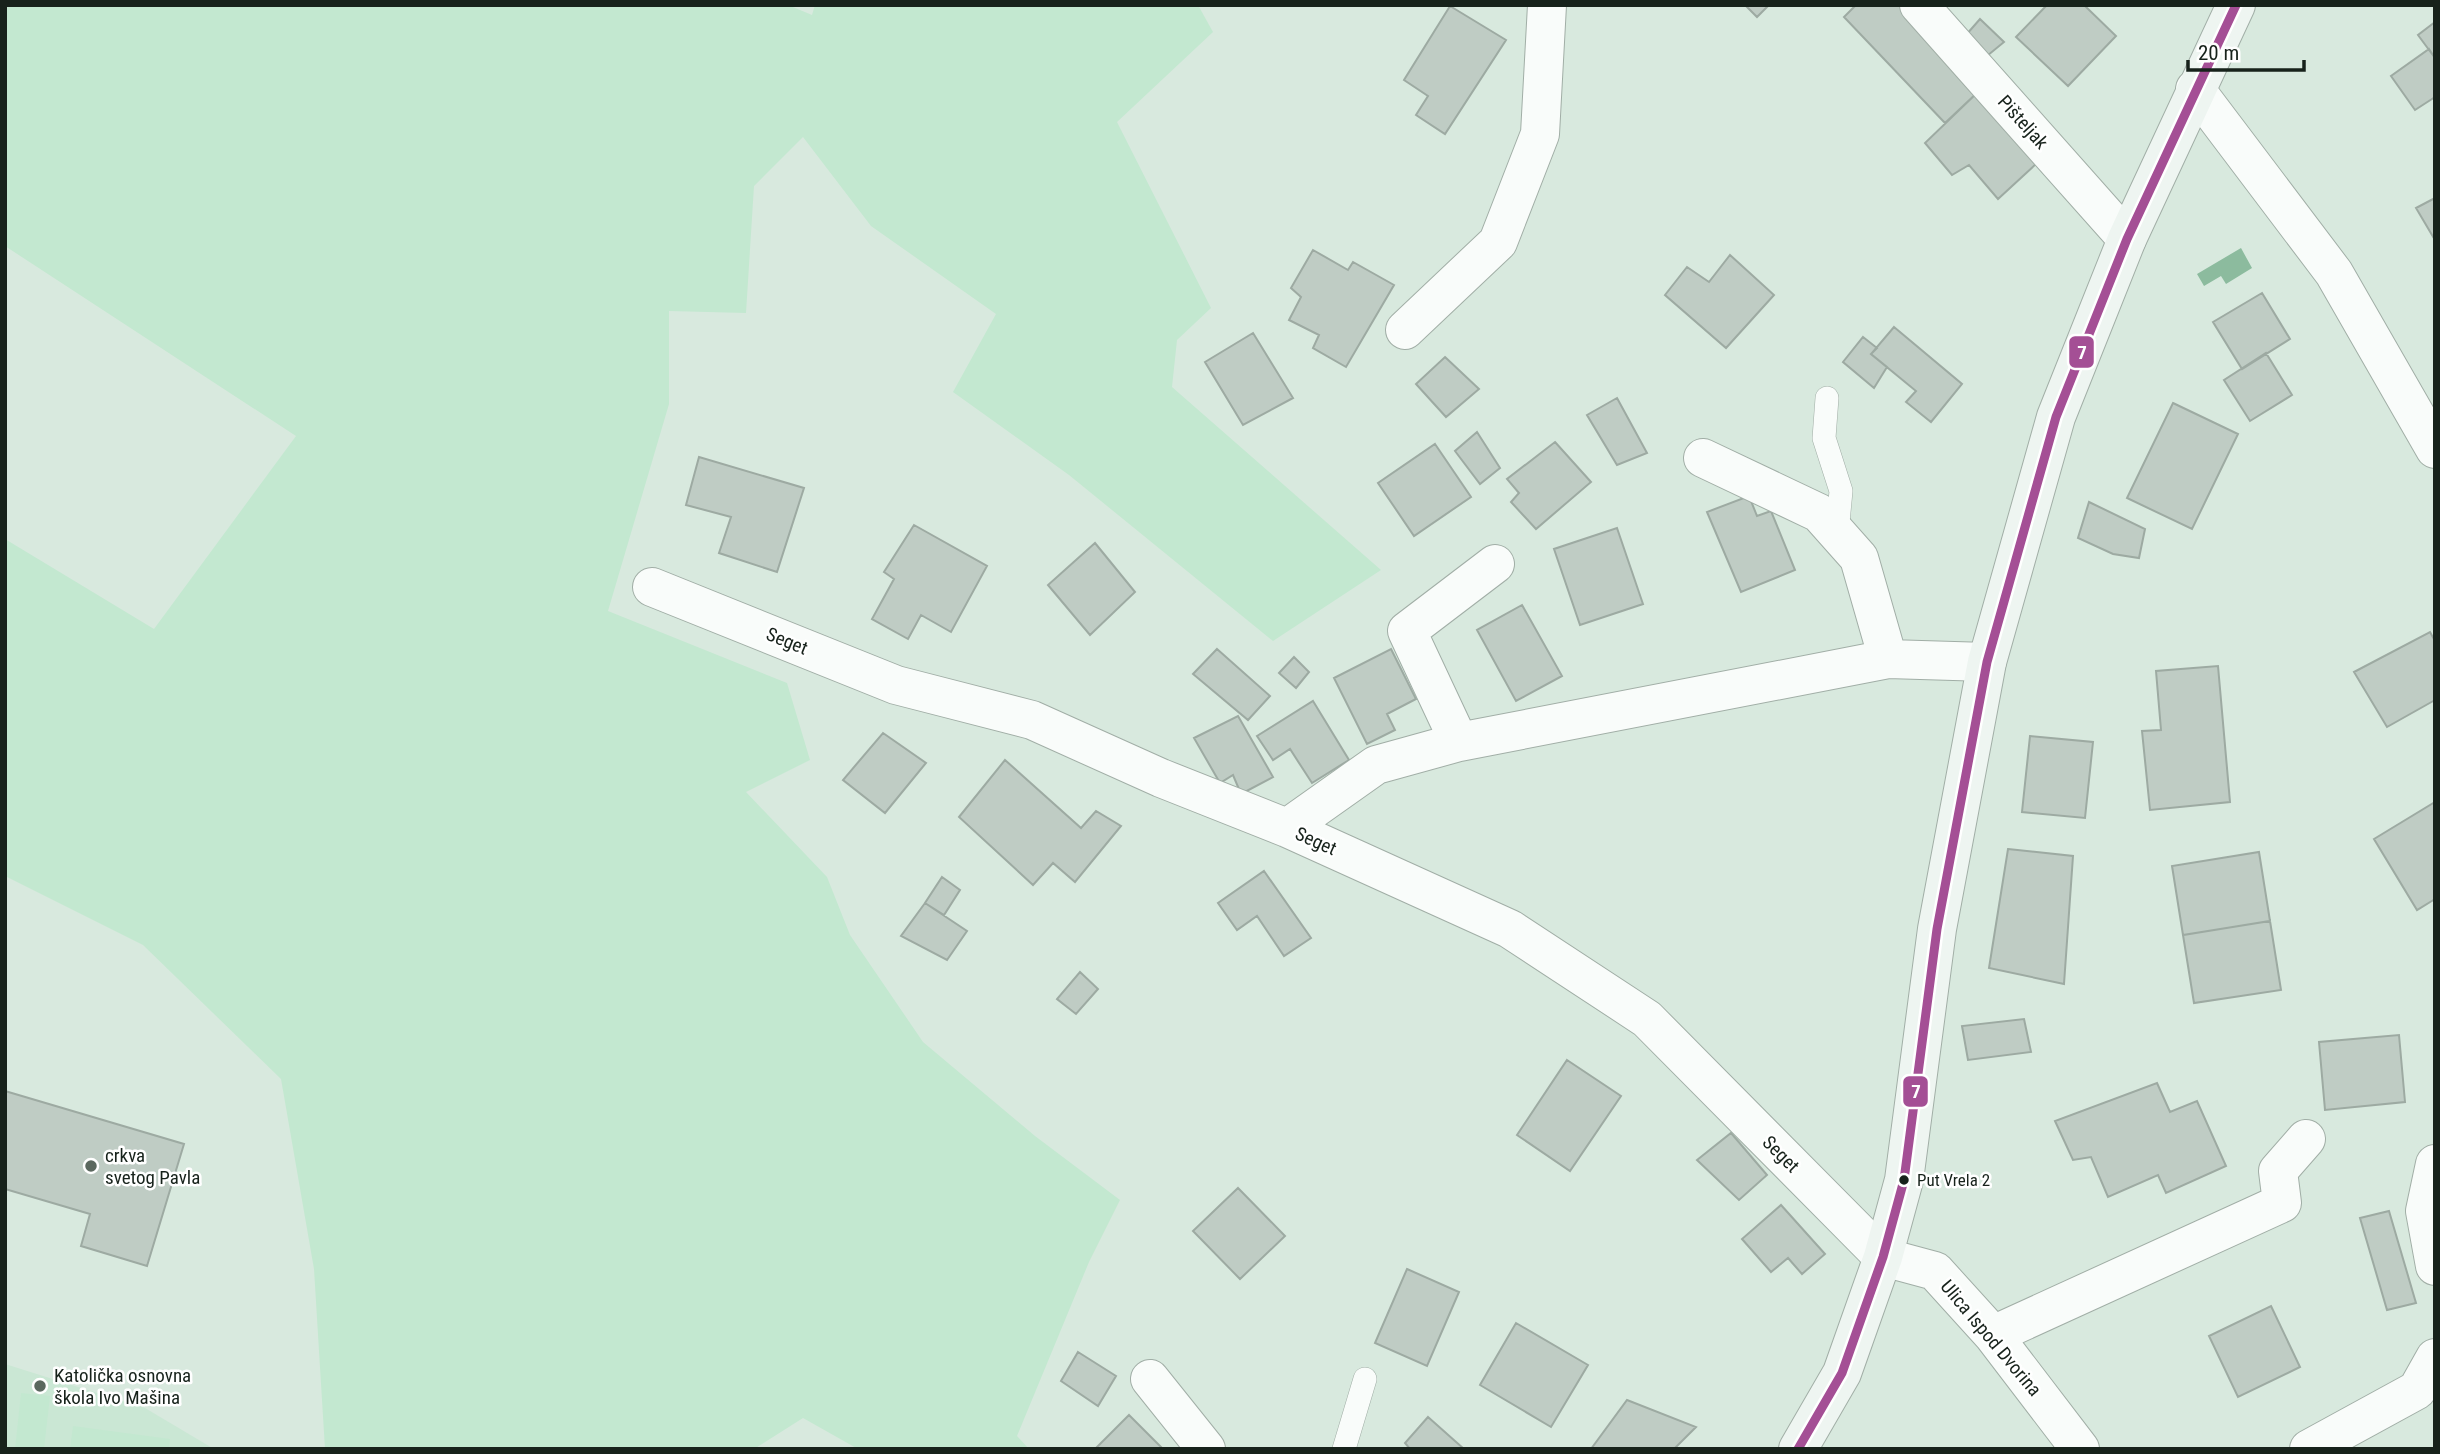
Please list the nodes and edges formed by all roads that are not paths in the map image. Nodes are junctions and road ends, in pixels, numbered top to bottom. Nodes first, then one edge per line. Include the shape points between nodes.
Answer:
1 (1547, 5) edge
2 (1919, 5) edge
3 (2236, 5) edge
4 (2195, 89) junction
5 (2127, 239) junction
6 (1405, 330) dead end
7 (1827, 398) dead end
8 (2435, 449) edge
9 (1703, 458) dead end
10 (1837, 533) junction
11 (1495, 564) dead end
12 (652, 587) dead end
13 (1888, 659) junction
14 (1987, 662) junction
15 (1459, 742) junction
16 (1287, 828) junction
17 (2306, 1139) dead end
18 (2435, 1164) edge
19 (1883, 1257) junction
20 (2435, 1266) edge
21 (1993, 1335) junction
22 (2435, 1358) edge
23 (1150, 1379) dead end
24 (1365, 1379) dead end
25 (1206, 1449) edge
26 (1344, 1449) edge
27 (1798, 1449) edge
28 (2080, 1449) edge
29 (2309, 1449) edge

1 - 6 street via 1540,134 1498,242
2 - 5 street, Pišteljak
3 - 4 main road
4 - 5 main road
4 - 8 street via 2334,273
5 - 14 main road via 2056,417
7 - 10 lane via 1824,438 1841,491
9 - 10 street via 1819,513
10 - 13 street via 1859,558
11 - 15 street via 1407,631
12 - 16 street, Seget via 896,685 1031,720
13 - 14 street
13 - 15 street
14 - 19 main road via 1937,929 1904,1180
15 - 16 street via 1376,765
16 - 19 street, Seget via 1510,929 1647,1019
17 - 21 street via 2278,1171 2282,1203
18 - 20 street via 2425,1211
19 - 21 street, Ulica Ispod Dvorina via 1935,1271
19 - 27 main road via 1842,1373
21 - 28 street, Ulica Ispod Dvorina
22 - 29 street via 2417,1390
23 - 25 street
24 - 26 lane

